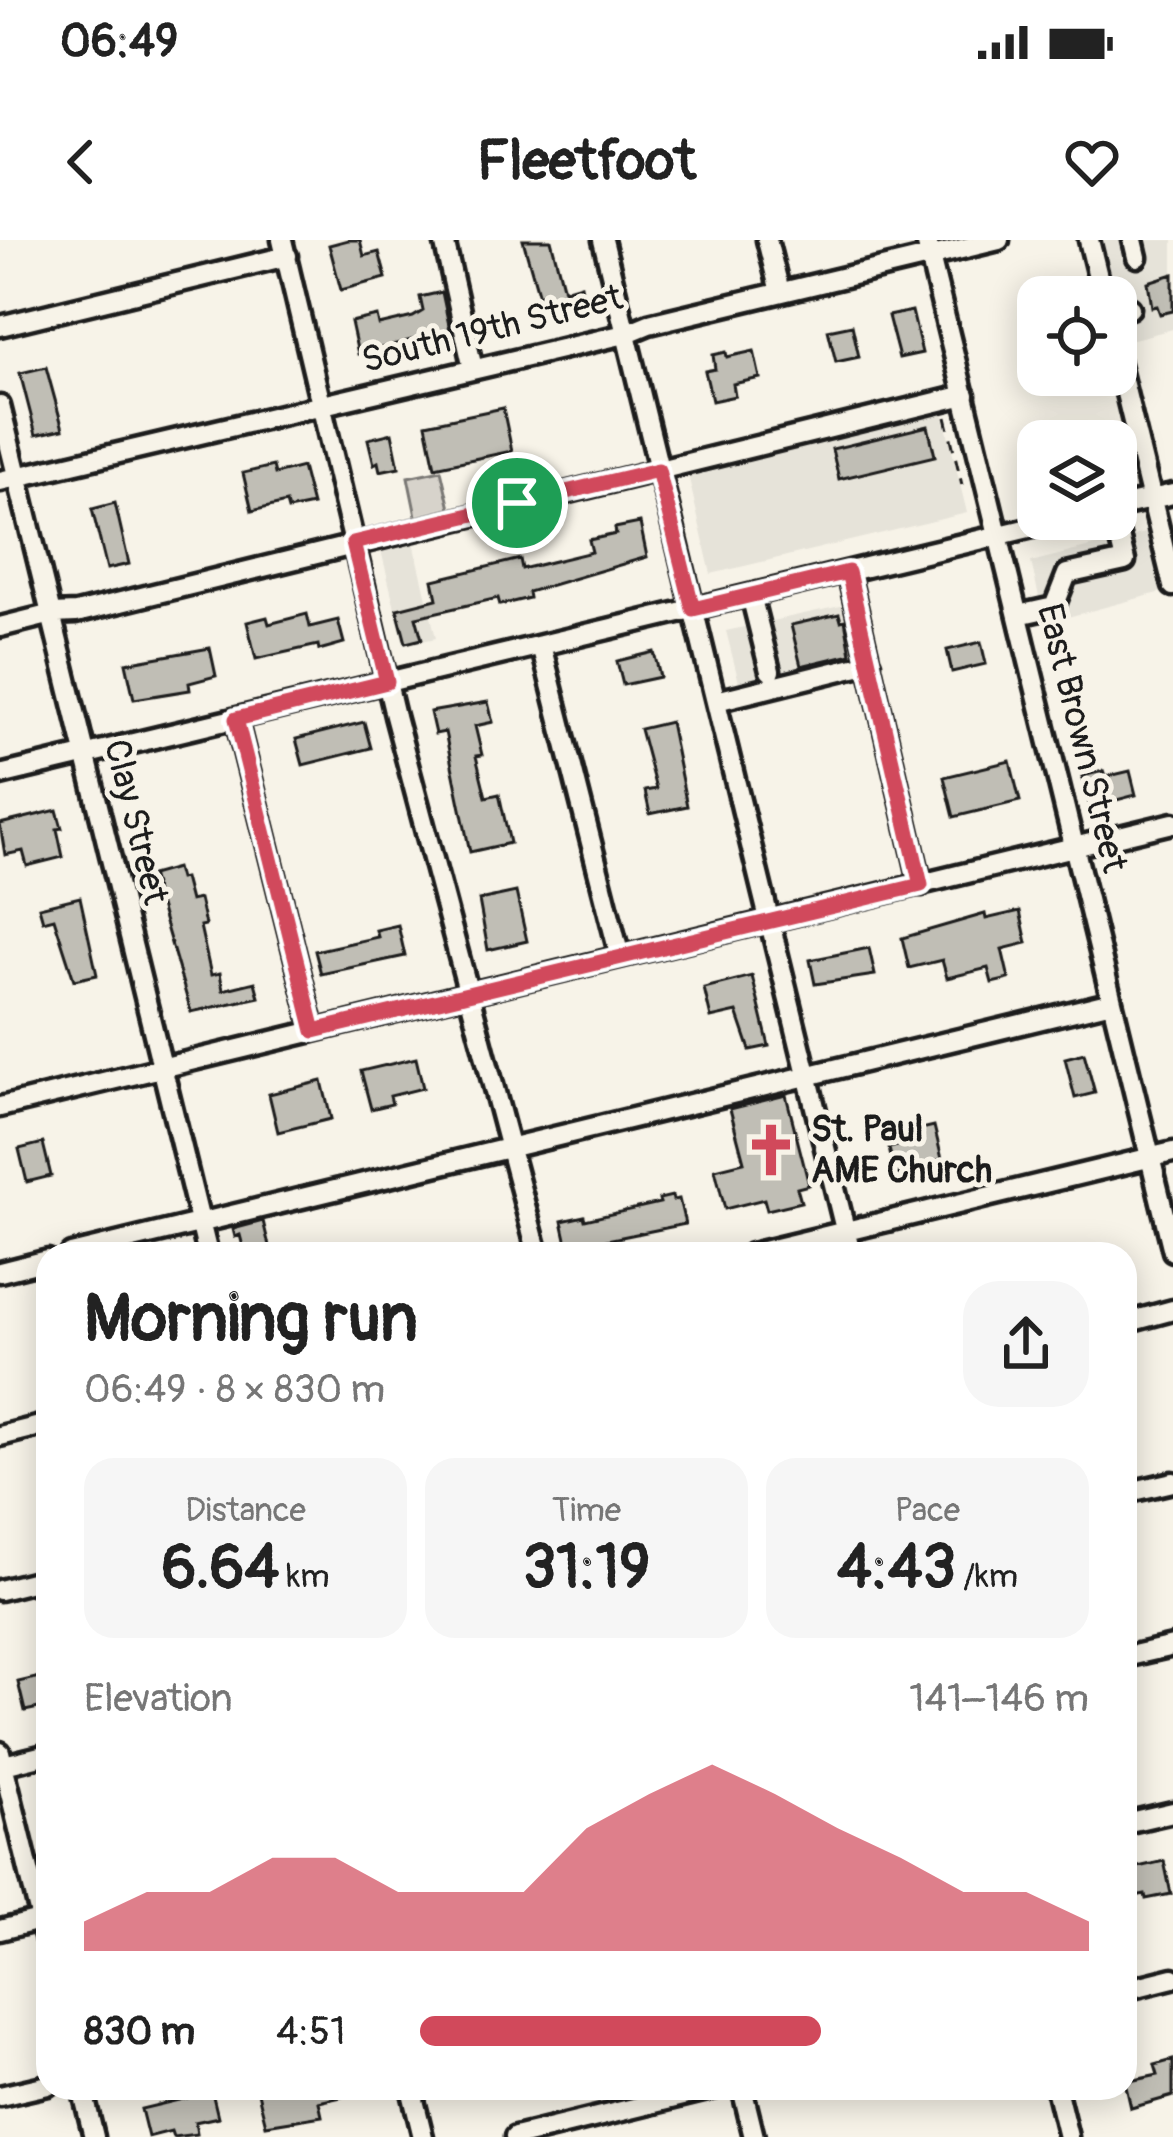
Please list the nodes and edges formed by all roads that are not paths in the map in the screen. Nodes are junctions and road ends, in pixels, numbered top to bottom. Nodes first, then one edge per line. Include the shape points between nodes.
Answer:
1 (444, 240) edge
2 (603, 240) edge
3 (767, 240) edge
4 (998, 240) edge
5 (1089, 240) edge
6 (285, 248) edge
7 (928, 249) edge
8 (1098, 276) edge
9 (780, 292) junction
10 (0, 326) edge
11 (625, 334) junction
12 (473, 370) junction
13 (965, 395) junction
14 (1126, 396) edge
15 (322, 405) junction
16 (0, 406) edge
17 (658, 470) junction
18 (8, 479) edge
19 (1173, 494) edge
20 (1151, 499) junction
21 (1137, 502) edge
22 (1017, 531) edge
23 (999, 535) junction
24 (1120, 540) edge
25 (353, 543) junction
26 (848, 572) junction
27 (1173, 586) edge
28 (752, 595) junction
29 (693, 609) junction
30 (52, 614) junction
31 (1018, 615) junction
32 (0, 627) edge
33 (542, 645) junction
34 (870, 664) junction
35 (770, 671) dead end
36 (387, 682) junction
37 (716, 700) junction
38 (236, 719) junction
39 (86, 755) junction
40 (0, 776) edge
41 (1173, 823) edge
42 (1074, 848) junction
43 (921, 885) junction
44 (770, 921) junction
45 (620, 957) junction
46 (470, 993) junction
47 (1112, 1002) junction
48 (314, 1031) junction
49 (162, 1068) junction
50 (807, 1074) junction
51 (0, 1084) edge
52 (3, 1106) edge
53 (509, 1147) junction
54 (1173, 1152) edge
55 (1149, 1158) junction
56 (200, 1222) junction
57 (845, 1232) junction
58 (119, 1242) edge
59 (205, 1242) edge
60 (535, 1242) edge
61 (802, 1242) edge
62 (848, 1242) edge
63 (1173, 1251) edge
64 (36, 1263) edge
65 (0, 1272) edge
66 (1173, 1310) edge
67 (1137, 1320) edge
68 (36, 1427) edge
69 (0, 1436) edge
70 (1173, 1482) edge
71 (1137, 1490) edge
72 (36, 1581) edge
73 (0, 1590) edge
74 (1173, 1646) edge
75 (1137, 1654) edge
76 (36, 1756) edge
77 (1, 1761) edge
78 (1173, 1812) edge
79 (1137, 1820) edge
80 (36, 1887) edge
81 (36, 1921) edge
82 (0, 1930) edge
83 (1173, 1978) edge
84 (1137, 1987) edge
85 (36, 2087) edge
86 (0, 2096) edge
87 (85, 2100) edge
88 (415, 2100) edge
89 (667, 2100) edge
90 (745, 2100) edge
91 (1059, 2100) edge
92 (94, 2137) edge
93 (423, 2137) edge
94 (515, 2137) edge
95 (754, 2137) edge
96 (1068, 2137) edge

1 - 12 street
2 - 11 street
3 - 9 street
4 - 7 street, South 19th Street
5 - 8 street
6 - 10 street
6 - 15 street
7 - 9 street, South 19th Street
7 - 13 street, East Brown Street
9 - 11 street, South 19th Street
11 - 12 street, South 19th Street
11 - 17 street
12 - 15 street, South 19th Street
13 - 17 street
13 - 23 street, East Brown Street
14 - 20 street
15 - 18 street, South 19th Street
15 - 25 street
16 - 18 street, Clay Street
17 - 25 street
17 - 29 street
18 - 30 street, Clay Street
19 - 20 street
20 - 21 street
20 - 27 street
22 - 23 street
23 - 26 street
23 - 31 street, East Brown Street
24 - 31 street via 1125,561 1067,574 1054,607
25 - 30 street
25 - 36 street
26 - 28 street
26 - 34 street
28 - 29 street
28 - 35 street
29 - 33 street
29 - 37 street
30 - 32 street
30 - 39 street, Clay Street
31 - 42 street, East Brown Street
33 - 36 street
33 - 45 street
34 - 37 street
34 - 43 street
36 - 38 street
36 - 46 street
37 - 44 street
38 - 39 street
38 - 48 street
39 - 40 street
39 - 49 street, Clay Street
41 - 42 street
42 - 43 street
42 - 47 street, East Brown Street
43 - 44 street
44 - 45 street
44 - 50 street
45 - 46 street
46 - 48 street
46 - 53 street
47 - 50 street
47 - 55 street, East Brown Street
48 - 49 street
49 - 52 street
49 - 56 street, Clay Street
50 - 53 street
50 - 57 street
51 - 52 street
53 - 56 street
53 - 60 street
54 - 55 street
55 - 57 street
55 - 63 street, East Brown Street
56 - 58 street
56 - 59 street, Clay Street
57 - 61 street
57 - 62 street
64 - 65 street
66 - 67 street
68 - 69 street
70 - 71 street
72 - 73 street
74 - 75 street
76 - 77 street
77 - 80 street
78 - 79 street
81 - 82 street
83 - 84 street
85 - 86 street
87 - 92 street
88 - 93 street
89 - 94 street
90 - 95 street
91 - 96 street

